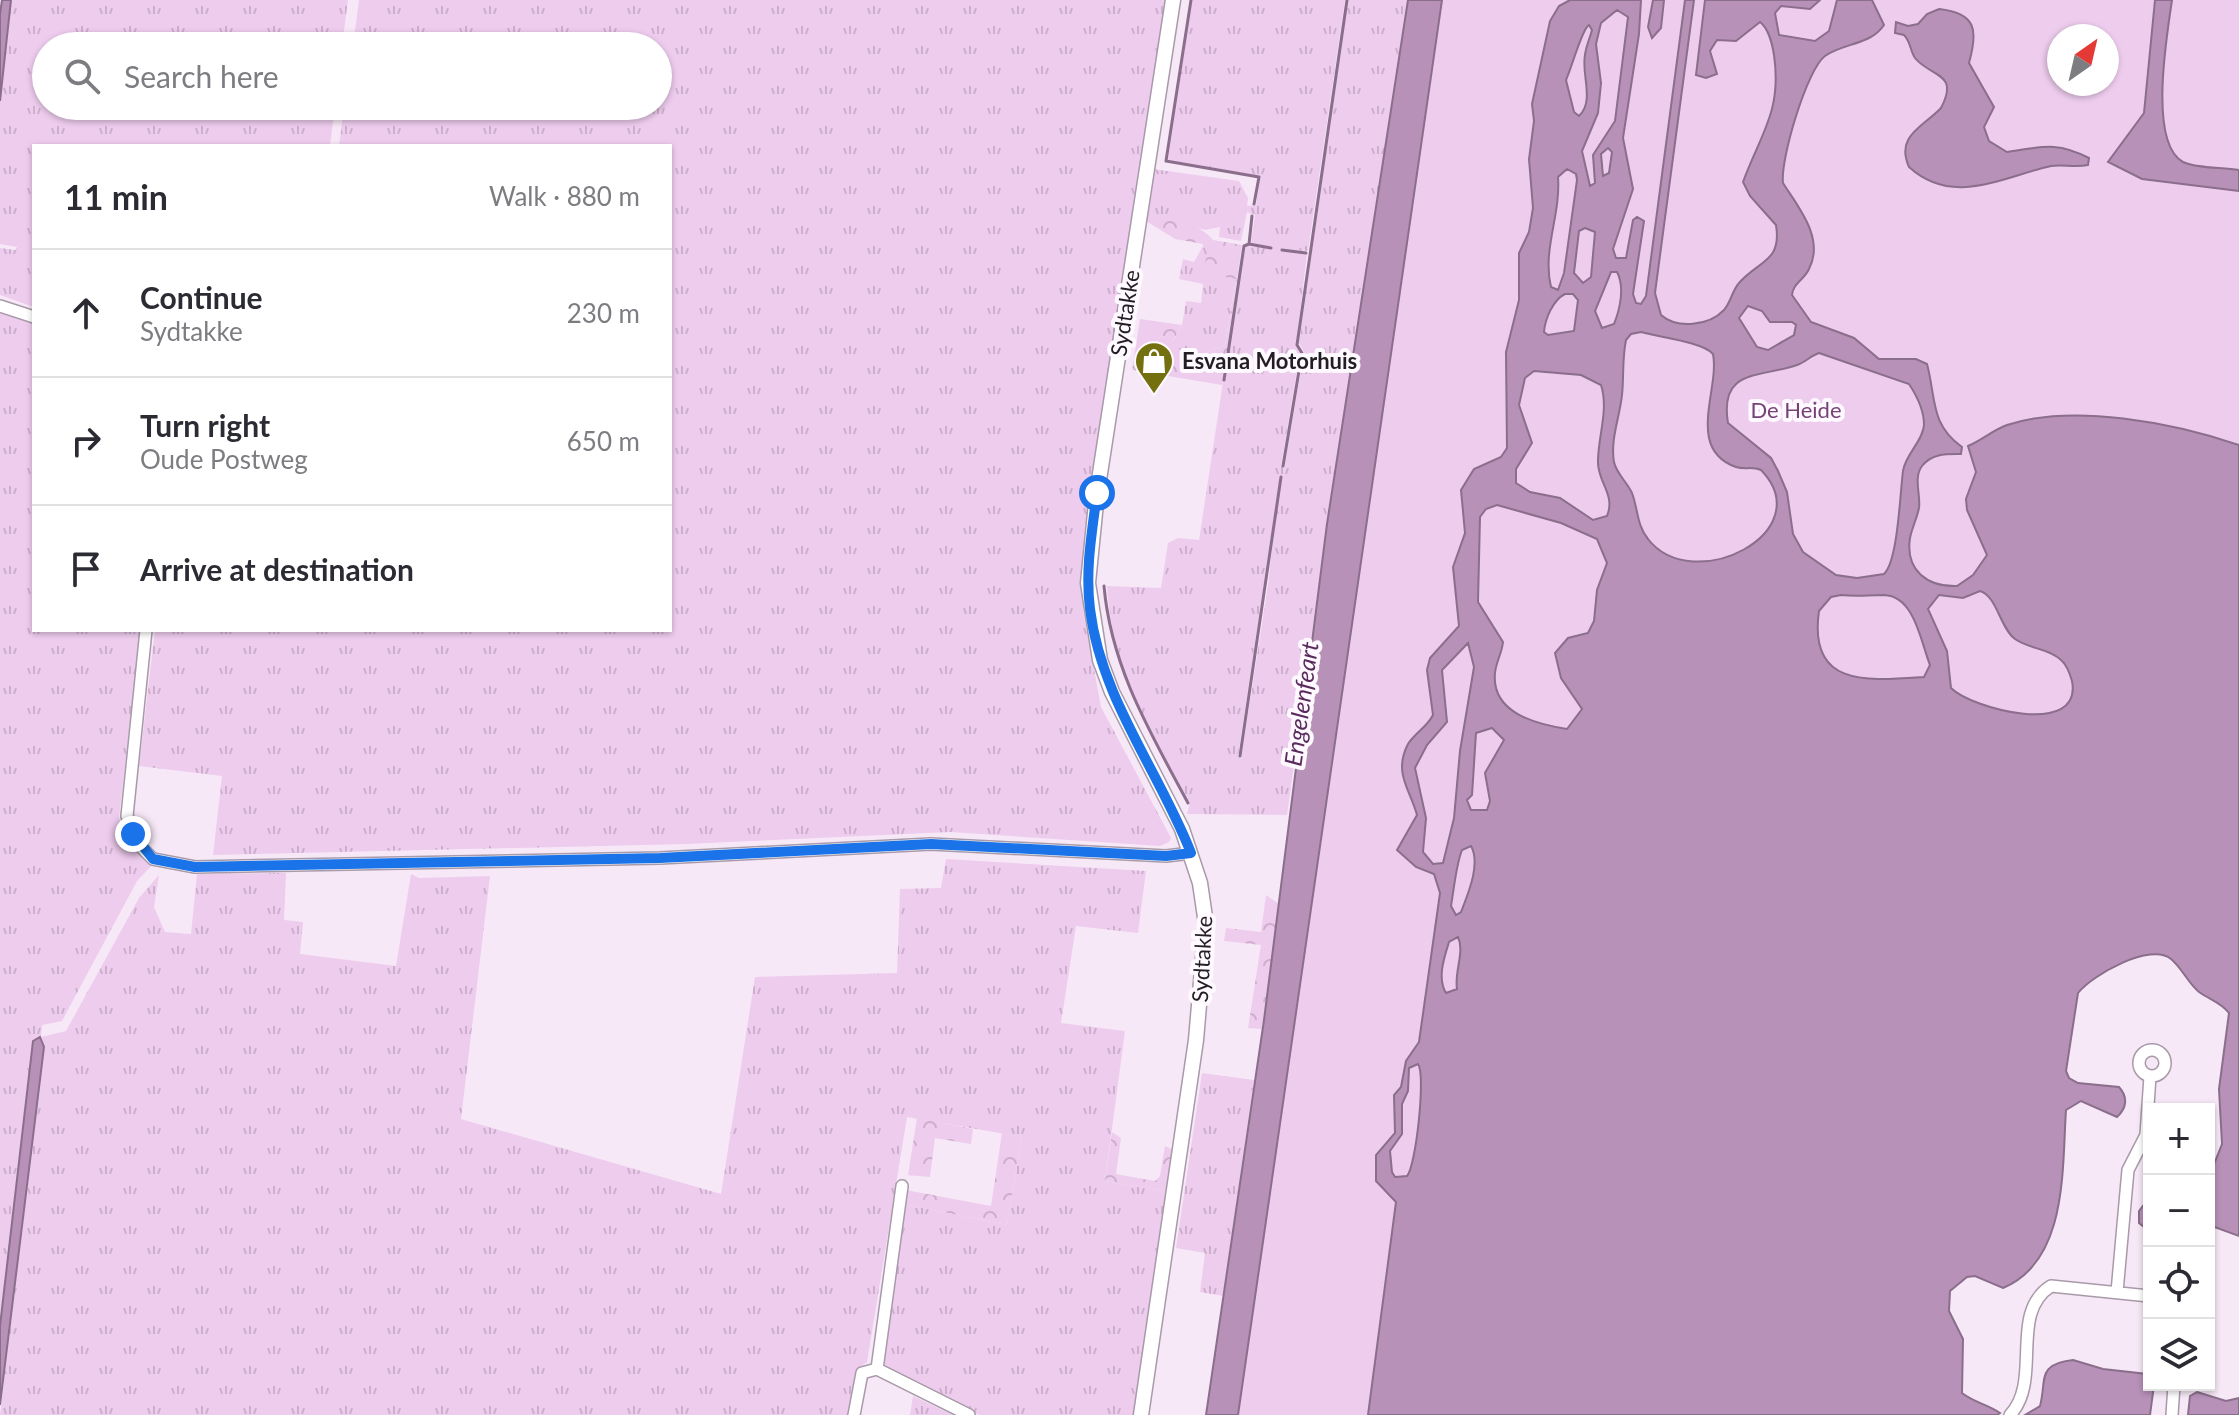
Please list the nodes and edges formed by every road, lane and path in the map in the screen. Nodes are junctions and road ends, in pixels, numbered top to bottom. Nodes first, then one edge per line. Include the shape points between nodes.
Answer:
1 (1173, 0) edge
2 (0, 306) edge
3 (32, 316) edge
4 (146, 632) edge
5 (1191, 853) junction
6 (2150, 1076) dead end
7 (902, 1186) dead end
8 (2117, 1292) junction
9 (2143, 1295) edge
10 (877, 1369) junction
11 (2174, 1391) edge
12 (854, 1415) edge
13 (969, 1415) edge
14 (1141, 1415) edge
15 (2010, 1415) edge
16 (2172, 1415) edge

1 - 5 street, Sydtakke via 1097,493 1088,583 1092,626 1112,692
2 - 3 street
4 - 5 street via 127,816 142,848 164,863 195,867 474,862 931,844
5 - 14 street, Sydtakke via 1205,909 1205,967
6 - 8 street via 2146,1135 2128,1170
7 - 10 street
8 - 9 street
8 - 15 street via 2051,1286 2039,1293 2031,1309 2026,1391
10 - 12 street via 866,1369 858,1379
10 - 13 street
11 - 16 street

